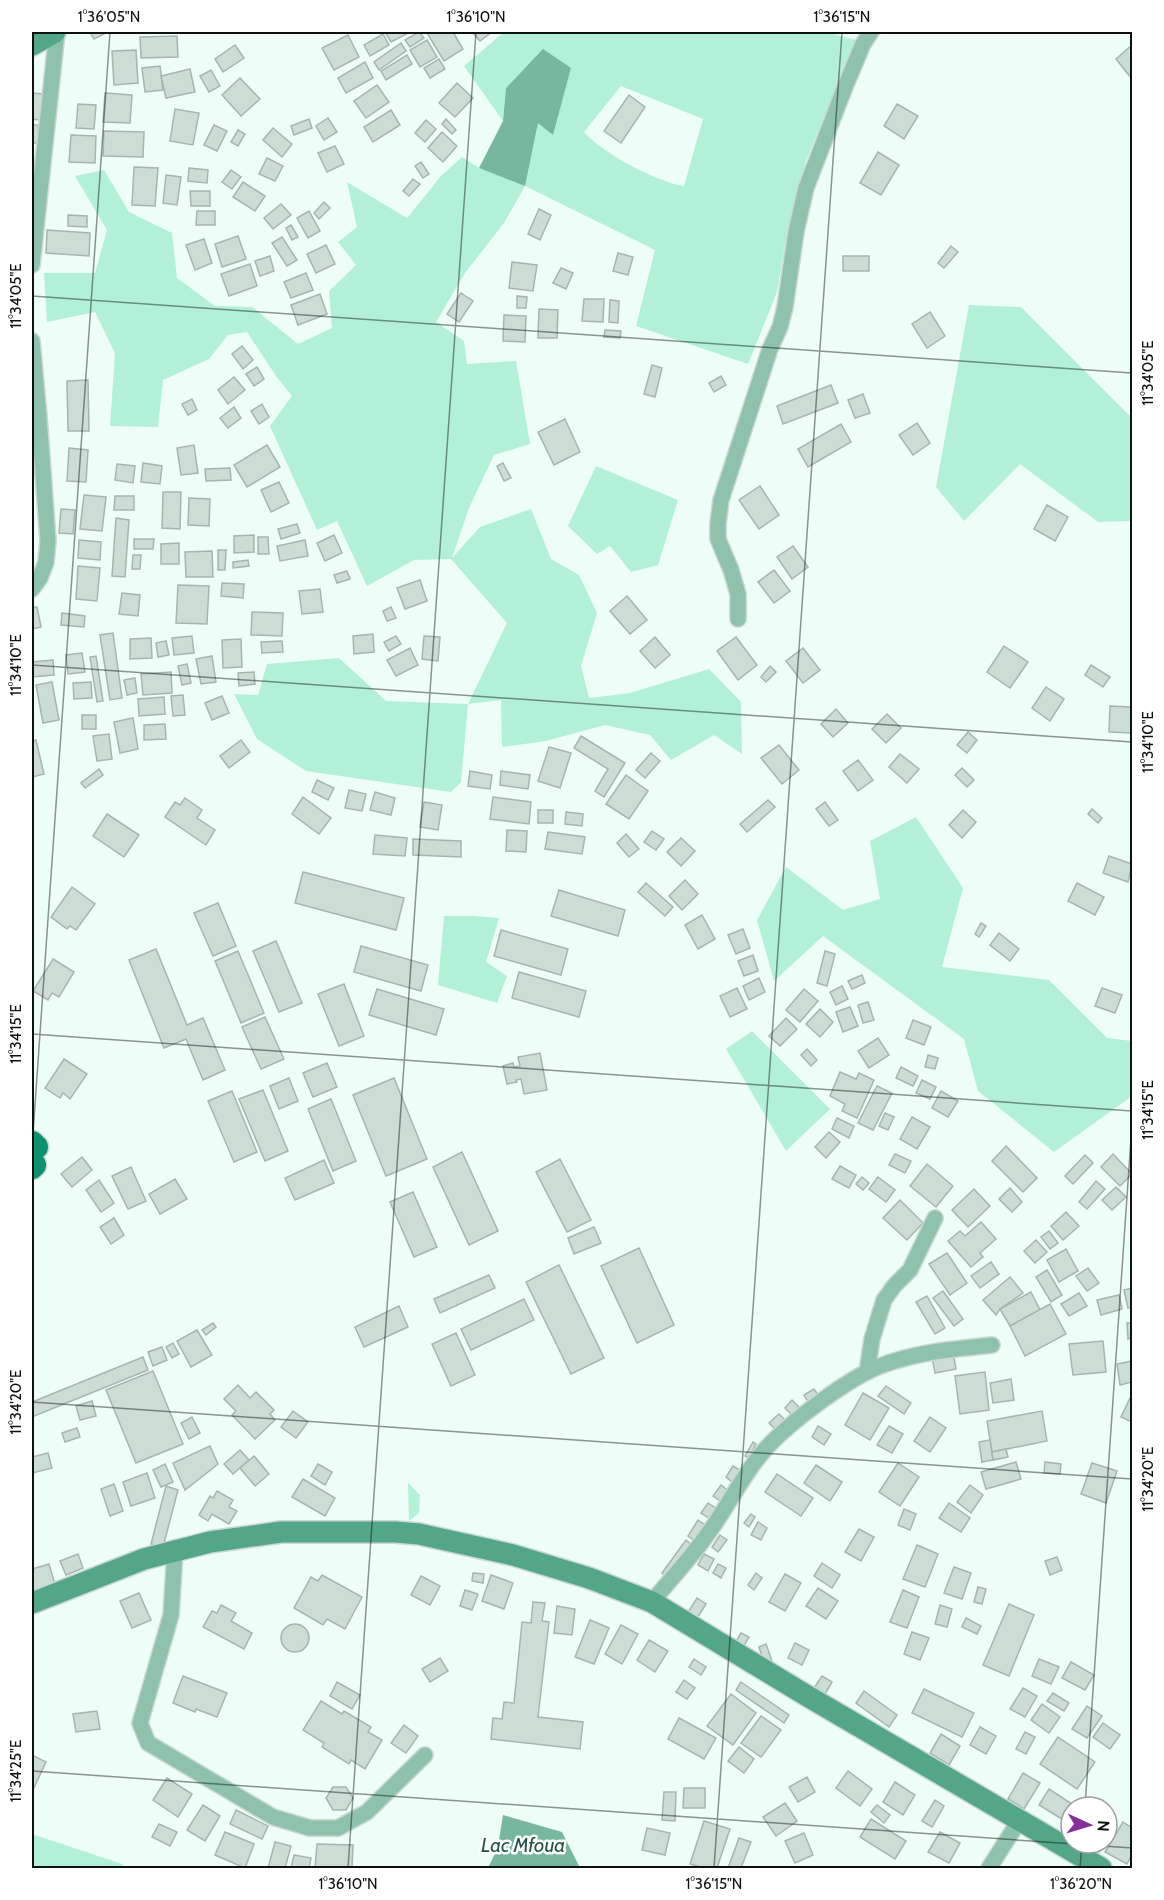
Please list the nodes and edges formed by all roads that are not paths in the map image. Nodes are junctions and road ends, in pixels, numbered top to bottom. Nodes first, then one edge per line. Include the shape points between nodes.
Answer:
1 (56, 32) edge
2 (871, 32) edge
3 (32, 45) edge
4 (32, 265) edge
5 (32, 341) edge
6 (32, 589) edge
7 (738, 619) dead end
8 (935, 1218) dead end
9 (992, 1345) dead end
10 (867, 1372) junction
11 (175, 1551) junction
12 (652, 1602) junction
13 (32, 1603) edge
14 (425, 1755) dead end
15 (1019, 1821) junction
16 (989, 1869) edge
17 (1101, 1869) edge

1 - 3 main road
1 - 4 street
2 - 7 street via 806,188 780,327 721,500 718,539 738,594
5 - 6 street via 48,541 46,562
8 - 10 street via 910,1270 884,1300
9 - 10 street via 940,1350
10 - 12 street via 814,1407 772,1443 705,1539
11 - 12 main road via 281,1532 419,1534 548,1565
11 - 13 main road via 144,1559
11 - 14 street via 171,1615 140,1723 148,1743 273,1817 310,1828 338,1828 367,1812
12 - 15 main road
15 - 16 street
15 - 17 main road

